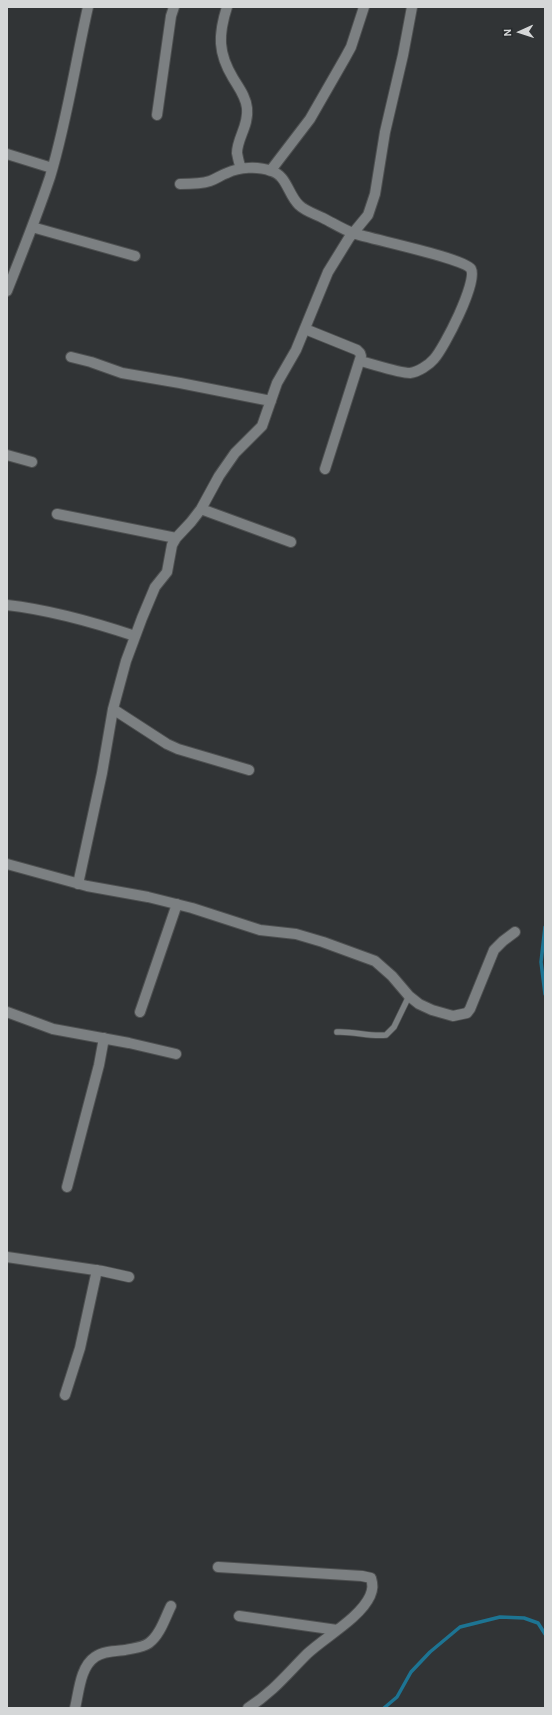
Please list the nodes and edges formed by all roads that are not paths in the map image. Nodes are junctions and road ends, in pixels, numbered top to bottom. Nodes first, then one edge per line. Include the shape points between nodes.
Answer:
1 (88, 7) edge
2 (174, 7) edge
3 (227, 7) edge
4 (412, 7) edge
5 (364, 8) edge
6 (157, 115) dead end
7 (7, 154) edge
8 (52, 168) junction
9 (241, 168) junction
10 (271, 170) junction
11 (180, 184) dead end
12 (32, 227) junction
13 (353, 233) junction
14 (135, 256) dead end
15 (7, 291) edge
16 (305, 329) junction
17 (71, 357) dead end
18 (360, 361) junction
19 (271, 402) junction
20 (7, 455) edge
21 (32, 462) dead end
22 (325, 469) dead end
23 (201, 509) junction
24 (57, 514) dead end
25 (176, 538) junction
26 (291, 542) dead end
27 (7, 605) edge
28 (135, 636) junction
29 (113, 709) junction
30 (249, 770) dead end
31 (7, 864) edge
32 (78, 884) junction
33 (177, 904) junction
34 (515, 932) dead end
35 (409, 996) junction
36 (7, 1012) edge
37 (140, 1012) dead end
38 (337, 1032) dead end
39 (104, 1038) junction
40 (176, 1054) dead end
41 (67, 1186) dead end
42 (7, 1256) edge
43 (97, 1270) junction
44 (129, 1277) dead end
45 (65, 1395) dead end
46 (218, 1567) dead end
47 (171, 1606) dead end
48 (239, 1616) dead end
49 (337, 1630) junction
50 (75, 1708) edge
51 (248, 1708) edge

1 - 8 street
2 - 6 street
3 - 9 street via 221,42 222,55 227,68 244,94 248,117 237,153
4 - 13 street via 387,120 375,194 368,215
5 - 10 street via 351,47 310,120
7 - 8 street
8 - 12 street
9 - 10 street
9 - 11 street via 202,183
10 - 13 street via 282,178 299,206
12 - 14 street
12 - 15 street
13 - 16 street via 328,272
13 - 18 street via 466,265 471,269 472,277 471,287 451,330 433,360 423,368 411,373
16 - 18 street via 357,350 360,352
16 - 19 street via 277,383
17 - 19 street via 122,373
18 - 22 street
19 - 23 street via 262,426 235,453
20 - 21 street
23 - 25 street
23 - 26 street
24 - 25 street
25 - 28 street via 172,545 167,572 155,587
27 - 28 street via 85,620
28 - 29 street
29 - 30 street via 178,749
29 - 32 street
31 - 32 street
32 - 33 street
33 - 35 street via 260,930 296,934 363,956 384,968
33 - 37 street
34 - 35 street via 494,950 474,1002 467,1013 460,1016 446,1015 419,1004
35 - 38 lane via 394,1027 386,1035
36 - 39 street via 52,1030
39 - 40 street
39 - 41 street
42 - 43 street
43 - 44 street
43 - 45 street via 80,1348
46 - 49 street via 371,1578 373,1586 370,1597
47 - 50 street via 150,1642 142,1647 103,1653 88,1663 83,1673
48 - 49 street
49 - 51 street via 308,1653 277,1687

